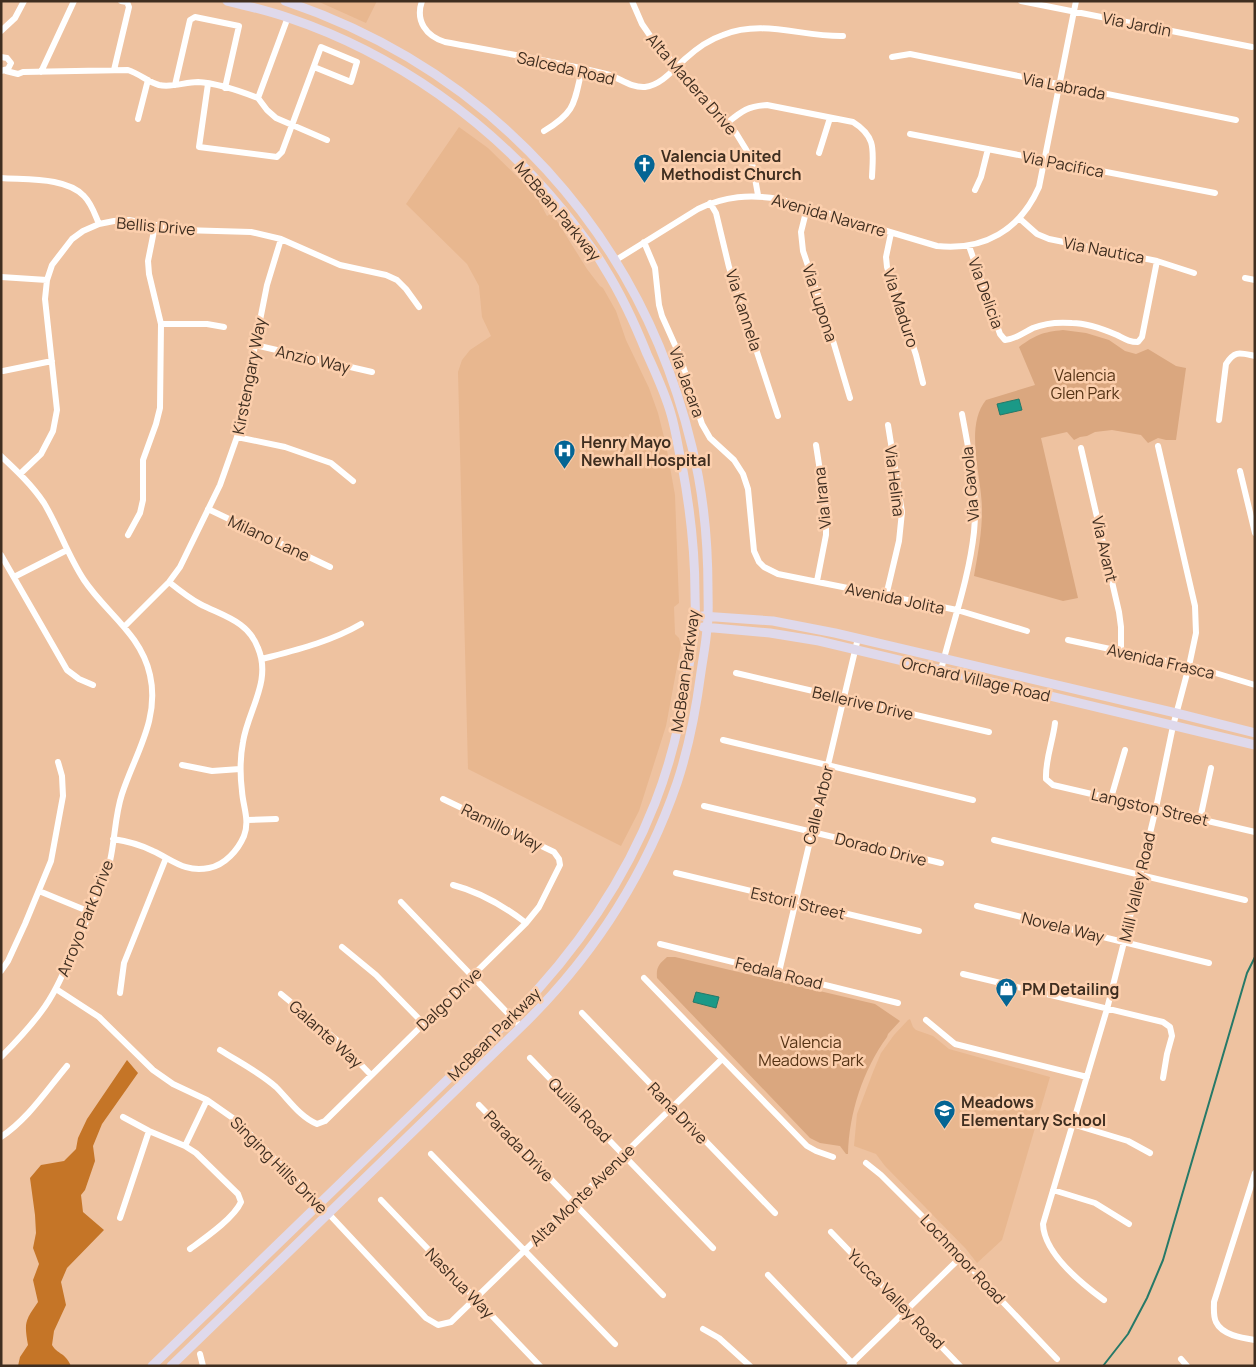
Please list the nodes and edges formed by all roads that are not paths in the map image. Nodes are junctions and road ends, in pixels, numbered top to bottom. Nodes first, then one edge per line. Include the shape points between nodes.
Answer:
1 (24, 1) edge
2 (74, 1) edge
3 (121, 1) edge
4 (227, 1) edge
5 (285, 1) edge
6 (422, 1) edge
7 (632, 1) edge
8 (1021, 1) edge
9 (1076, 1) edge
10 (1074, 12) junction
11 (288, 17) junction
12 (1, 31) edge
13 (843, 36) dead end
14 (1252, 48) dead end
15 (1, 57) edge
16 (892, 57) dead end
17 (10, 64) junction
18 (314, 67) junction
19 (676, 67) junction
20 (582, 69) junction
21 (114, 70) junction
22 (4, 71) edge
23 (22, 72) junction
24 (41, 72) junction
25 (148, 80) junction
26 (208, 84) junction
27 (175, 85) junction
28 (1060, 85) junction
29 (224, 88) junction
30 (258, 98) junction
31 (830, 118) junction
32 (138, 119) dead end
33 (1236, 120) dead end
34 (727, 123) junction
35 (292, 125) junction
36 (544, 130) dead end
37 (910, 134) dead end
38 (327, 140) dead end
39 (988, 149) junction
40 (818, 153) dead end
41 (1045, 161) junction
42 (872, 177) dead end
43 (1, 178) edge
44 (975, 190) dead end
45 (1215, 193) dead end
46 (758, 195) junction
47 (710, 203) junction
48 (807, 208) junction
49 (1019, 218) junction
50 (99, 224) junction
51 (155, 226) junction
52 (891, 233) junction
53 (281, 239) junction
54 (644, 242) junction
55 (968, 246) junction
56 (616, 260) junction
57 (1157, 261) junction
58 (1194, 273) dead end
59 (1, 277) edge
60 (1245, 278) dead end
61 (47, 280) junction
62 (1255, 280) edge
63 (419, 307) dead end
64 (161, 324) junction
65 (224, 327) dead end
66 (255, 345) junction
67 (1255, 356) edge
68 (52, 361) junction
69 (3, 371) dead end
70 (372, 372) dead end
71 (923, 383) dead end
72 (850, 398) dead end
73 (962, 414) dead end
74 (778, 416) dead end
75 (1220, 420) dead end
76 (888, 424) dead end
77 (237, 437) junction
78 (816, 445) dead end
79 (1158, 446) dead end
80 (1081, 448) dead end
81 (1, 456) edge
82 (1240, 471) dead end
83 (20, 474) junction
84 (353, 481) dead end
85 (208, 509) junction
86 (1255, 533) edge
87 (128, 535) dead end
88 (67, 550) junction
89 (1, 556) edge
90 (330, 567) dead end
91 (764, 567) joint
92 (14, 576) junction
93 (817, 581) junction
94 (169, 582) junction
95 (886, 596) junction
96 (956, 610) junction
97 (695, 615) junction
98 (708, 616) junction
99 (361, 624) dead end
100 (125, 626) junction
101 (695, 626) junction
102 (708, 627) junction
103 (1027, 631) dead end
104 (858, 638) junction
105 (1068, 640) dead end
106 (855, 650) junction
107 (1121, 652) junction
108 (262, 659) junction
109 (944, 659) junction
110 (1189, 666) junction
111 (941, 670) junction
112 (736, 673) dead end
113 (93, 685) dead end
114 (1255, 685) edge
115 (844, 698) junction
116 (1176, 713) junction
117 (1055, 723) dead end
118 (1173, 726) junction
119 (989, 732) dead end
120 (1255, 733) edge
121 (723, 740) dead end
122 (1255, 746) edge
123 (1125, 750) dead end
124 (58, 762) dead end
125 (182, 765) dead end
126 (828, 766) junction
127 (1211, 768) dead end
128 (240, 769) junction
129 (1111, 798) junction
130 (443, 799) dead end
131 (973, 800) dead end
132 (654, 805) junction
133 (704, 806) dead end
134 (1156, 808) junction
135 (276, 819) dead end
136 (1200, 819) junction
137 (247, 820) junction
138 (660, 827) junction
139 (812, 832) junction
140 (1255, 832) edge
141 (114, 839) junction
142 (994, 840) dead end
143 (166, 858) junction
144 (559, 859) joint
145 (941, 864) dead end
146 (676, 873) dead end
147 (1139, 875) junction
148 (453, 885) dead end
149 (38, 891) junction
150 (1245, 900) dead end
151 (401, 902) dead end
152 (796, 902) junction
153 (977, 906) dead end
154 (90, 912) junction
155 (526, 923) junction
156 (919, 932) dead end
157 (1124, 942) junction
158 (660, 944) dead end
159 (342, 947) dead end
160 (1208, 963) dead end
161 (1, 971) edge
162 (779, 972) junction
163 (963, 974) dead end
164 (473, 976) junction
165 (644, 978) dead end
166 (56, 989) junction
167 (120, 993) dead end
168 (281, 994) dead end
169 (898, 1003) dead end
170 (1107, 1009) junction
171 (582, 1013) dead end
172 (512, 1017) junction
173 (926, 1020) dead end
174 (424, 1024) junction
175 (521, 1027) junction
176 (220, 1050) dead end
177 (1, 1057) edge
178 (530, 1058) dead end
179 (722, 1059) junction
180 (67, 1066) dead end
181 (371, 1075) junction
182 (1087, 1077) junction
183 (1163, 1078) dead end
184 (208, 1100) junction
185 (480, 1105) dead end
186 (673, 1107) junction
187 (123, 1117) dead end
188 (1072, 1124) junction
189 (149, 1131) junction
190 (1, 1137) edge
191 (185, 1146) junction
192 (1150, 1153) dead end
193 (431, 1154) dead end
194 (623, 1155) junction
195 (833, 1156) dead end
196 (866, 1162) dead end
197 (1255, 1173) edge
198 (1053, 1190) junction
199 (381, 1200) dead end
200 (574, 1203) junction
201 (320, 1205) junction
202 (775, 1213) dead end
203 (328, 1214) junction
204 (120, 1218) dead end
205 (1129, 1224) dead end
206 (831, 1232) dead end
207 (190, 1248) dead end
208 (713, 1248) dead end
209 (524, 1250) junction
210 (962, 1256) junction
211 (768, 1275) dead end
212 (663, 1295) dead end
213 (475, 1299) junction
214 (1104, 1300) dead end
215 (906, 1310) junction
216 (438, 1325) joint
217 (703, 1329) dead end
218 (1255, 1340) edge
219 (615, 1344) dead end
220 (200, 1354) dead end
221 (1181, 1358) dead end
222 (1057, 1359) dead end
223 (852, 1365) edge
224 (152, 1366) edge
225 (170, 1366) edge
226 (203, 1366) edge
227 (540, 1366) edge
228 (750, 1366) edge
229 (960, 1366) edge
230 (1187, 1366) edge

1 - 12 street via 15,18
2 - 24 street
3 - 21 street via 127,2 129,7
4 - 11 main road, McBean Parkway
5 - 56 main road, McBean Parkway via 377,39 431,71 490,115 537,159 573,200
6 - 20 street, Salceda Road via 420,20 434,38
7 - 19 street, Alta Madera Drive via 642,24
8 - 10 street, Via Jardin
9 - 10 street, Avenida Navarre
10 - 14 street, Via Jardin
10 - 28 street, Avenida Navarre
11 - 30 street
11 - 97 main road, McBean Parkway via 400,69 472,119 535,178 597,256 638,332 671,415 694,539
13 - 19 street, Salceda Road via 823,37 765,27 742,29 704,44
15 - 17 street via 7,58
16 - 28 street, Via Labrada via 910,54
17 - 22 street
17 - 23 street
18 - 18 street via 321,47 357,62 351,82
18 - 35 street
19 - 20 street, Salceda Road via 658,83 646,87 636,87 608,74
19 - 34 street, Alta Madera Drive
20 - 36 street via 571,110 561,121
21 - 24 street
21 - 25 street via 139,73
22 - 23 street
23 - 24 street
25 - 27 street
25 - 32 street
26 - 27 street
26 - 29 street
26 - 35 street via 199,147 277,157
27 - 29 street via 190,20 195,17 239,26
28 - 33 street, Via Labrada
28 - 41 street, Avenida Navarre
29 - 30 street
30 - 35 street via 276,118
31 - 34 street via 753,105
31 - 40 street
31 - 42 street via 853,122 870,138
34 - 46 street, Alta Madera Drive via 747,151
35 - 38 street
37 - 39 street, Via Pacifica
39 - 41 street, Via Pacifica
39 - 44 street
41 - 45 street, Via Pacifica
41 - 49 street, Avenida Navarre via 1034,200
43 - 50 street via 72,186 85,197
46 - 47 street, Avenida Navarre
46 - 48 street, Avenida Navarre
47 - 54 street, Avenida Navarre
47 - 74 street, Via Kannela via 716,213 729,266
48 - 52 street, Avenida Navarre
48 - 72 street, Via Lupona via 801,232 803,251
49 - 55 street, Avenida Navarre via 1007,230
49 - 57 street, Via Nautica via 1037,234 1049,239
50 - 51 street, Bellis Drive via 129,220
50 - 61 street, Bellis Drive via 72,239 52,265
51 - 53 street, Bellis Drive via 251,232
51 - 64 street via 148,274
52 - 55 street, Avenida Navarre via 938,246
52 - 71 street, Via Maduro via 887,266
53 - 63 street, Bellis Drive via 340,265 397,280
53 - 66 street, Kirstengary Way
54 - 56 street, Avenida Navarre
54 - 91 street, Via Jacara via 654,268 662,316 679,354 702,424 710,438 734,460 743,474 748,489 754,551
55 - 57 street, Via Delicia via 1005,340 1014,339 1034,327 1074,323 1092,326 1129,342 1138,342 1142,337
56 - 98 main road, McBean Parkway via 663,353 683,410 700,477 707,531
57 - 58 street, Via Nautica
59 - 61 street
60 - 62 street
61 - 68 street, Bellis Drive via 45,300
64 - 65 street
64 - 87 street via 160,408 143,460 140,513
66 - 70 street, Anzio Way
66 - 77 street, Kirstengary Way
67 - 75 street via 1240,353 1231,356 1226,364
68 - 69 street
68 - 83 street, Bellis Drive via 57,410 53,431 40,454
73 - 96 street, Via Gavola via 974,498 974,531
76 - 95 street, Via Helina via 902,512
77 - 84 street via 285,447 331,462
77 - 85 street, Kirstengary Way
78 - 93 street, Via Irana via 826,510 826,535
79 - 110 street, Mill Valley Road via 1195,606 1196,634
80 - 107 street, Via Avant via 1120,612
81 - 83 street, Arroyo Park Drive
82 - 86 street
83 - 88 street, Arroyo Park Drive via 45,505
85 - 90 street, Milano Lane
85 - 94 street, Kirstengary Way via 180,567
88 - 92 street
88 - 100 street, Arroyo Park Drive via 85,581
89 - 92 street
91 - 93 street, Avenida Jolita via 778,574
92 - 113 street via 67,670
93 - 95 street, Avenida Jolita
94 - 100 street, Kirstengary Way
94 - 108 street via 200,604 230,617 245,628
95 - 96 street, Avenida Jolita
96 - 103 street, Avenida Jolita
96 - 109 street, Via Gavola
97 - 98 main road, Orchard Village Road
97 - 101 main road, McBean Parkway
98 - 102 main road, McBean Parkway
98 - 104 main road, Orchard Village Road via 773,621
99 - 108 street via 314,646
100 - 141 street, Arroyo Park Drive via 145,658 151,676 153,701 146,735 120,797
101 - 102 main road, Orchard Village Road
101 - 132 main road, McBean Parkway via 675,739
102 - 106 main road, Orchard Village Road via 789,635
102 - 138 main road, McBean Parkway via 688,744
104 - 106 street, Calle Arbor
104 - 109 main road, Orchard Village Road
105 - 107 street, Avenida Frasca
106 - 111 main road, Orchard Village Road
106 - 115 street, Calle Arbor
107 - 110 street, Avenida Frasca
108 - 128 street via 262,682 243,742
109 - 111 street, Via Gavola
109 - 116 main road, Orchard Village Road
110 - 114 street, Avenida Frasca
110 - 116 street, Mill Valley Road
111 - 118 main road, Orchard Village Road
112 - 115 street, Bellerive Drive
115 - 119 street, Bellerive Drive
115 - 126 street, Calle Arbor
116 - 118 street, Mill Valley Road
116 - 120 main road, Orchard Village Road
117 - 129 street, Langston Street via 1046,779 1052,785
118 - 122 main road, Orchard Village Road
118 - 134 street, Mill Valley Road
121 - 126 street
123 - 129 street
124 - 149 street via 63,796 51,861
125 - 128 street via 212,771
126 - 131 street
126 - 139 street, Calle Arbor
127 - 136 street
128 - 137 street
129 - 134 street, Langston Street
130 - 144 street, Ramillo Way via 554,852
132 - 138 main road via 660,815
132 - 172 main road, McBean Parkway via 628,862 594,920 564,961
133 - 139 street, Dorado Drive
134 - 136 street, Langston Street
134 - 147 street, Mill Valley Road
135 - 137 street
136 - 140 street, Langston Street
137 - 143 street via 238,847 226,861 210,868 194,869 179,866
138 - 175 main road, McBean Parkway via 603,931 550,998
139 - 145 street, Dorado Drive
139 - 152 street, Calle Arbor
141 - 143 street via 138,845
141 - 154 street, Arroyo Park Drive
142 - 147 street
143 - 167 street via 124,963
144 - 155 street, Dalgo Drive via 560,865 539,907
146 - 152 street, Estoril Street
147 - 150 street
147 - 157 street, Mill Valley Road
148 - 155 street via 496,902
149 - 154 street
149 - 161 street
151 - 164 street
152 - 156 street, Estoril Street
152 - 162 street, Calle Arbor
153 - 157 street, Novela Way
154 - 166 street, Arroyo Park Drive
155 - 164 street, Dalgo Drive
157 - 160 street, Novela Way
157 - 170 street, Mill Valley Road
158 - 162 street, Fedala Road
159 - 174 street via 376,975
162 - 169 street, Fedala Road
163 - 170 street
164 - 172 street
164 - 174 street, Dalgo Drive
165 - 179 street
166 - 177 street, Arroyo Park Drive via 41,1012
166 - 184 street, Singing Hills Drive via 99,1017 153,1070 173,1084
168 - 181 street, Galante Way via 338,1041
170 - 182 street, Mill Valley Road
170 - 183 street via 1162,1022 1170,1027 1172,1036
171 - 186 street, Rana Drive
172 - 175 street
172 - 201 main road, McBean Parkway
173 - 182 street via 955,1044
174 - 181 street, Dalgo Drive
175 - 203 main road, McBean Parkway
176 - 181 street, Dalgo Drive via 259,1074 308,1121 317,1124 325,1121
178 - 194 street, Quilla Road
179 - 186 street, Alta Monte Avenue
179 - 195 street via 808,1146
180 - 190 street via 26,1116
182 - 188 street, Mill Valley Road
184 - 191 street
184 - 201 street, Singing Hills Drive via 237,1120
185 - 200 street, Parada Drive
186 - 194 street, Alta Monte Avenue
186 - 202 street, Rana Drive
187 - 189 street
188 - 192 street via 1128,1141
188 - 198 street, Mill Valley Road
189 - 191 street
189 - 204 street
191 - 207 street via 196,1152 238,1194 241,1202 238,1209
193 - 209 street
194 - 200 street, Alta Monte Avenue
194 - 208 street, Quilla Road
196 - 210 street, Lochmoor Road
197 - 218 street via 1214,1302 1216,1322 1224,1331
198 - 205 street via 1095,1203
198 - 214 street, Mill Valley Road via 1043,1224 1047,1243 1085,1286
199 - 213 street, Nashua Way
200 - 209 street, Alta Monte Avenue
200 - 212 street, Parada Drive
201 - 203 street, Singing Hills Drive
201 - 224 main road, McBean Parkway
203 - 216 street, Singing Hills Drive via 426,1318
203 - 225 main road, McBean Parkway
206 - 215 street, Yucca Valley Road
209 - 213 street, Alta Monte Avenue
209 - 219 street
210 - 215 street
210 - 222 street, Lochmoor Road
211 - 223 street
213 - 216 street, Alta Monte Avenue via 451,1322
213 - 227 street, Nashua Way
215 - 223 street
215 - 229 street, Yucca Valley Road
217 - 228 street via 719,1338
220 - 226 street
221 - 230 street

